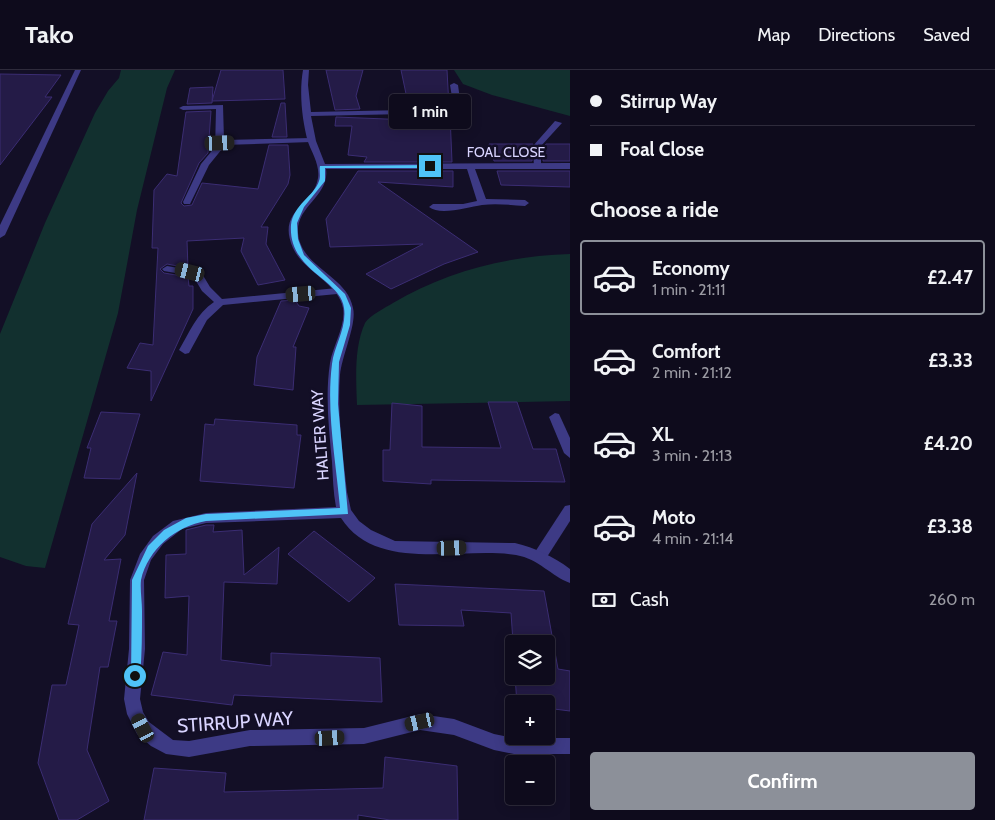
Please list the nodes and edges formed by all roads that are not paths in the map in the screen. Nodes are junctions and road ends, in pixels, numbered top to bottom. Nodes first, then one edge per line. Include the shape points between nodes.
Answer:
1 (78, 70) edge
2 (306, 70) edge
3 (454, 85) dead end
4 (183, 108) dead end
5 (457, 110) junction
6 (308, 114) junction
7 (459, 121) dead end
8 (558, 122) dead end
9 (311, 140) junction
10 (219, 146) junction
11 (470, 166) junction
12 (537, 166) junction
13 (570, 166) edge
14 (322, 167) junction
15 (187, 202) dead end
16 (482, 202) junction
17 (525, 203) dead end
18 (433, 207) dead end
19 (0, 235) edge
20 (167, 268) dead end
21 (338, 291) junction
22 (220, 302) junction
23 (185, 350) dead end
24 (555, 417) dead end
25 (570, 453) edge
26 (570, 510) edge
27 (345, 512) junction
28 (540, 556) junction
29 (570, 577) edge
30 (570, 746) edge

1 - 19 street
2 - 6 street
3 - 5 street
4 - 10 street via 220,108
5 - 6 street
5 - 7 street
6 - 9 street
8 - 12 street via 537,146
9 - 10 street
9 - 14 street
10 - 15 street via 205,164
11 - 12 street, FOAL CLOSE
11 - 14 street, FOAL CLOSE
11 - 16 street
12 - 13 street, FOAL CLOSE
14 - 21 street, HALTER WAY via 322,181 296,215 294,239 301,256
16 - 17 street
16 - 18 street via 454,208
20 - 22 street via 196,274
21 - 22 street
21 - 27 street, HALTER WAY via 346,301 348,316 336,362 334,394
22 - 23 street via 212,306
24 - 25 street
26 - 28 street
27 - 28 street via 358,528 394,547 501,547
27 - 30 street, STIRRUP WAY via 190,520 155,544 140,568 136,594 137,649 132,699 143,728 172,748 189,749 250,738 364,736 420,722 454,727 514,746
28 - 29 street

